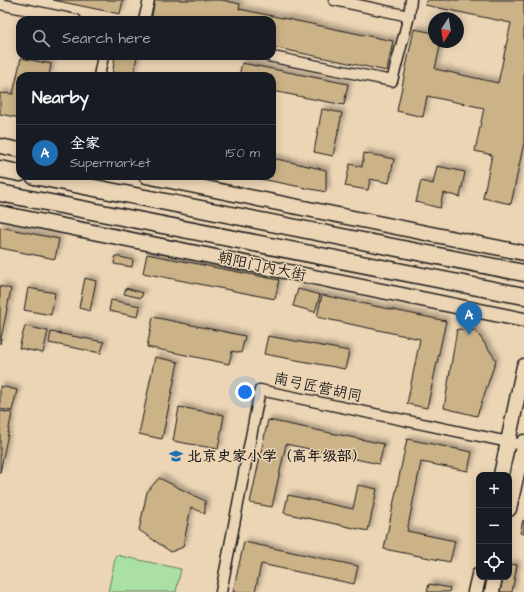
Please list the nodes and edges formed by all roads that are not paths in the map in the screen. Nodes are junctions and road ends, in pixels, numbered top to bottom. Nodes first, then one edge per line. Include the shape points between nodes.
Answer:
1 (149, 0) edge
2 (334, 0) edge
3 (411, 0) edge
4 (0, 4) edge
5 (57, 16) edge
6 (145, 16) edge
7 (409, 16) junction
8 (276, 58) edge
9 (101, 60) edge
10 (100, 72) edge
11 (0, 146) edge
12 (16, 149) edge
13 (0, 169) edge
14 (16, 172) edge
15 (54, 180) edge
16 (165, 180) edge
17 (0, 193) edge
18 (0, 213) edge
19 (524, 254) edge
20 (524, 273) edge
21 (524, 296) edge
22 (524, 320) edge
23 (524, 366) edge
24 (508, 441) junction
25 (524, 444) edge
26 (502, 472) edge
27 (509, 508) edge
28 (478, 580) edge
29 (494, 580) edge
30 (221, 592) edge
31 (475, 592) edge
32 (492, 592) edge

1 - 6 street
2 - 7 street
3 - 7 street
4 - 5 street
7 - 8 street via 392,81
9 - 10 street
11 - 12 street
13 - 14 main road
15 - 20 main road
16 - 19 street
17 - 21 main road, 朝阳门内大街
18 - 22 street, 朝阳门内大街
23 - 24 street
24 - 25 street, 南弓匠营胡同
24 - 26 street
24 - 30 street, 南弓匠营胡同 via 260,390
25 - 27 street
28 - 31 street
29 - 32 street

